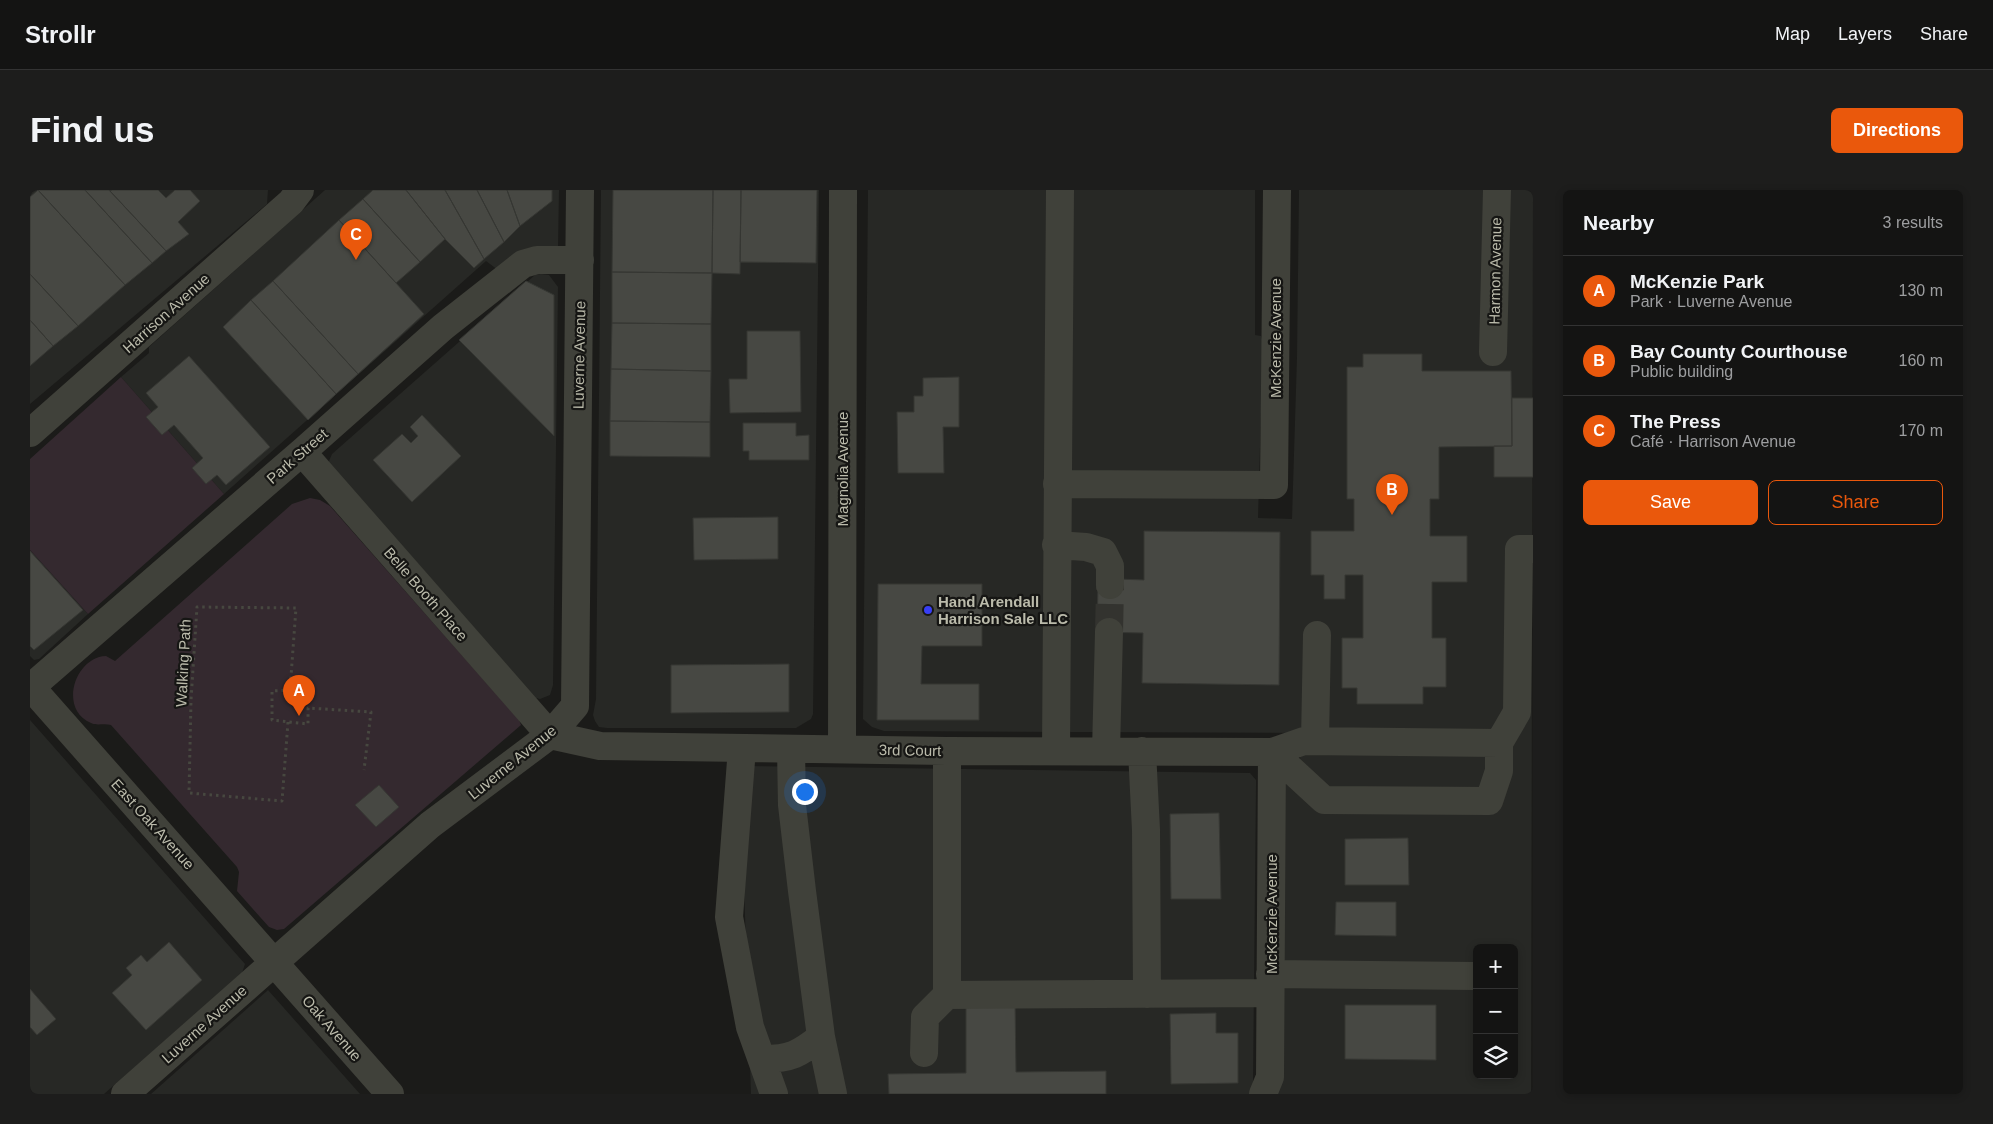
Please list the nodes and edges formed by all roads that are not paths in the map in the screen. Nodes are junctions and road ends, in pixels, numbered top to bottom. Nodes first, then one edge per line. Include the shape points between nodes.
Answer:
1 (300, 190) edge
2 (580, 190) edge
3 (843, 190) edge
4 (1060, 190) edge
5 (1277, 190) edge
6 (1497, 190) edge
7 (580, 260) junction
8 (1493, 352) dead end
9 (30, 433) edge
10 (302, 452) junction
11 (1057, 484) junction
12 (1056, 545) junction
13 (1533, 549) edge
14 (1110, 585) tunnel mouth
15 (1109, 632) tunnel mouth
16 (1317, 635) dead end
17 (30, 687) edge
18 (550, 735) junction
19 (1315, 741) junction
20 (1499, 743) junction
21 (742, 748) junction
22 (791, 749) junction
23 (842, 749) junction
24 (947, 751) junction
25 (1056, 751) junction
26 (1106, 751) junction
27 (1142, 751) junction
28 (1272, 752) junction
29 (275, 962) junction
30 (1473, 976) edge
31 (1270, 983) junction
32 (1147, 994) junction
33 (947, 995) junction
34 (821, 1037) junction
35 (924, 1053) dead end
36 (763, 1059) junction
37 (1266, 1085) edge
38 (125, 1094) edge
39 (390, 1094) edge
40 (774, 1094) edge
41 (833, 1094) edge

1 - 9 street, Harrison Avenue via 291,202
2 - 7 street, Luverne Avenue
3 - 23 street, Magnolia Avenue
4 - 11 street
5 - 11 street, McKenzie Avenue via 1274,485
6 - 8 street, Harmon Avenue
7 - 10 street, Park Street via 537,260 523,264 443,326
7 - 18 street, Luverne Avenue via 575,706
10 - 17 street, Park Street
10 - 18 street, Belle Booth Place
11 - 12 street
12 - 14 street via 1103,552 1110,566
12 - 25 street
13 - 20 street via 1519,549 1517,712
15 - 26 street
16 - 19 street
17 - 29 street, East Oak Avenue
18 - 21 street, 3rd Court via 600,746
18 - 29 street, Luverne Avenue via 430,825
19 - 20 street, 3rd Court
19 - 28 street, 3rd Court via 1304,741
20 - 28 street via 1499,771 1490,801 1324,800
21 - 22 street, 3rd Court
21 - 36 street via 730,917 750,1027
22 - 23 street, 3rd Court
22 - 34 street via 792,804
23 - 24 street, 3rd Court
24 - 25 street, 3rd Court
24 - 33 street
25 - 26 street, 3rd Court
26 - 27 street, 3rd Court
27 - 28 street, 3rd Court
27 - 32 street
28 - 31 street, McKenzie Avenue
29 - 38 street, Luverne Avenue
29 - 39 street, Oak Avenue
30 - 31 street
31 - 32 street
31 - 37 street, McKenzie Avenue
32 - 33 street
33 - 35 street via 925,1017
34 - 36 street via 798,1054 783,1059
34 - 41 street
36 - 40 street

